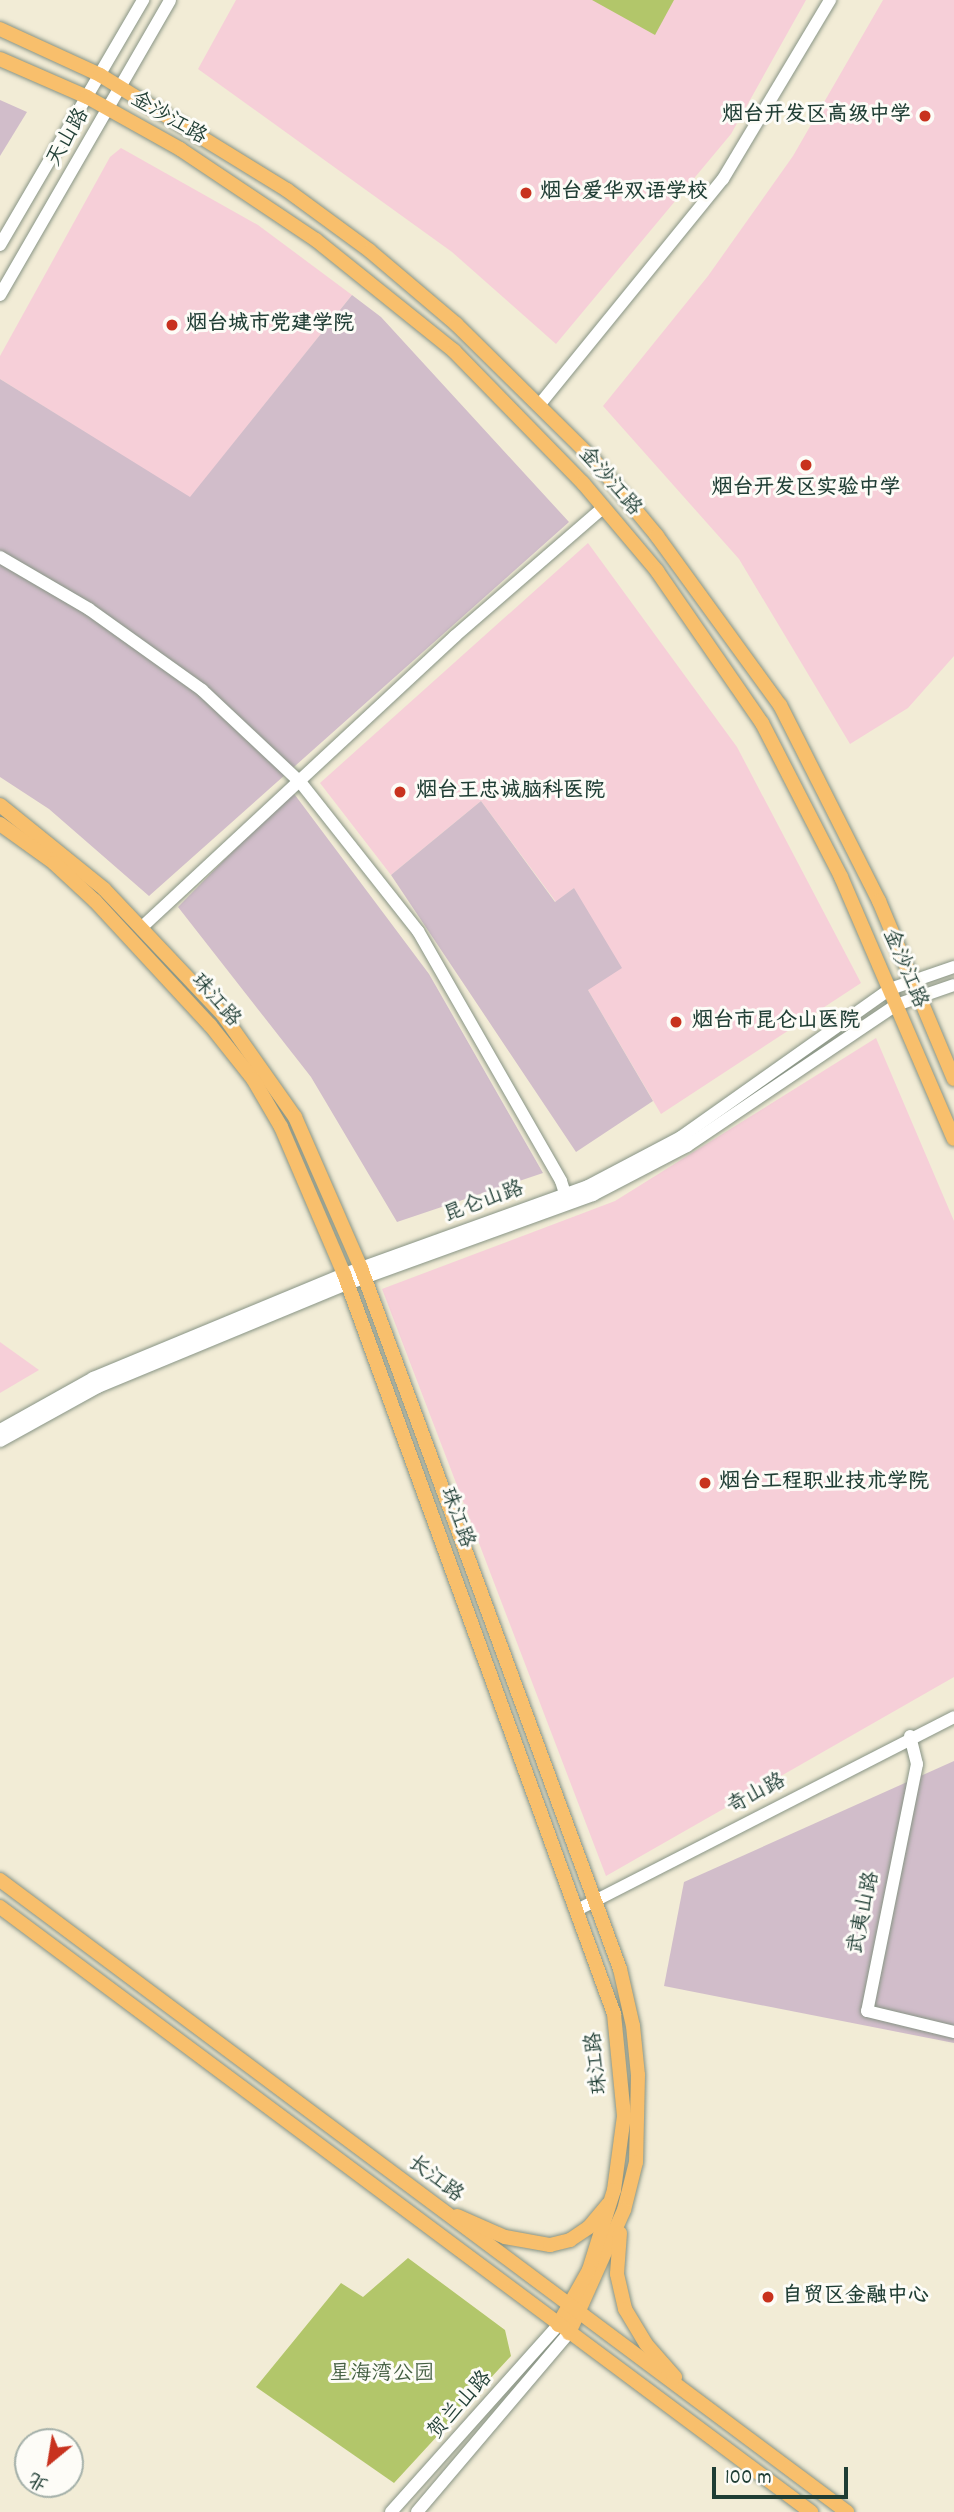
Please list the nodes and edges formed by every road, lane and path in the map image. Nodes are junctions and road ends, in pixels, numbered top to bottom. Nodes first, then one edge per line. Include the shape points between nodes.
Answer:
1 (143, 0) edge
2 (170, 0) edge
3 (830, 0) edge
4 (0, 29) edge
5 (0, 59) edge
6 (100, 75) junction
7 (121, 88) junction
8 (87, 97) junction
9 (109, 109) junction
10 (0, 245) edge
11 (0, 295) edge
12 (540, 404) junction
13 (604, 507) junction
14 (0, 557) edge
15 (301, 783) junction
16 (0, 805) edge
17 (0, 824) edge
18 (142, 927) junction
19 (954, 967) edge
20 (915, 978) junction
21 (954, 985) edge
22 (890, 989) junction
23 (921, 996) junction
24 (896, 1005) junction
25 (954, 1079) edge
26 (954, 1139) edge
27 (568, 1204) junction
28 (362, 1273) junction
29 (345, 1279) junction
30 (0, 1430) edge
31 (0, 1441) edge
32 (954, 1717) edge
33 (910, 1736) junction
34 (0, 1880) edge
35 (594, 1902) junction
36 (0, 1907) edge
37 (579, 1909) junction
38 (954, 2032) edge
39 (614, 2190) junction
40 (434, 2206) junction
41 (624, 2210) junction
42 (575, 2312) junction
43 (564, 2329) junction
44 (690, 2394) junction
45 (424, 2510) edge
46 (391, 2512) edge
47 (811, 2512) edge
48 (847, 2512) edge

1 - 6 street, 天山路
2 - 7 street, 天山路
3 - 12 street via 723,179
4 - 6 main road, 金沙江路
5 - 8 main road, 金沙江路
6 - 7 main road, 金沙江路
6 - 8 street, 天山路
7 - 9 street, 天山路
7 - 12 main road, 金沙江路 via 234,153 370,251
8 - 9 main road, 金沙江路
8 - 10 street, 天山路
9 - 11 street, 天山路
9 - 13 main road, 金沙江路 via 241,189 366,279 521,415
12 - 20 main road, 金沙江路 via 657,536 780,705
13 - 15 street via 455,636
13 - 22 main road, 金沙江路 via 709,642 762,723 804,799
14 - 15 street via 89,609 202,690
15 - 18 street via 216,854
15 - 27 street via 418,931 561,1181
16 - 18 main road via 64,852
17 - 29 main road, 珠江路 via 54,863 95,901 210,1025 253,1079 281,1127
18 - 28 main road via 223,1015 265,1070 300,1129
19 - 20 street, 昆仑山路
20 - 22 street, 昆仑山路
20 - 23 main road, 金沙江路
21 - 23 street, 昆仑山路
22 - 24 main road, 金沙江路
22 - 28 street, 昆仑山路 via 681,1137 612,1174
23 - 24 street, 昆仑山路
23 - 25 main road, 金沙江路
24 - 26 main road, 金沙江路
24 - 27 street, 昆仑山路 via 687,1146
27 - 28 street, 昆仑山路
28 - 29 street, 昆仑山路
28 - 35 main road
29 - 30 street, 昆仑山路 via 93,1378
29 - 31 street, 昆仑山路 via 98,1387
29 - 37 main road, 珠江路
32 - 33 street, 奇山路
33 - 35 street, 奇山路
33 - 38 street, 武夷山路 via 917,1764 867,2011
34 - 40 main road, 长江路
35 - 37 street, 奇山路
35 - 41 main road via 620,1969 638,2076 636,2162
36 - 43 main road, 长江路
37 - 39 main road, 珠江路 via 614,2014 622,2065 624,2116
39 - 40 main road via 589,2227 570,2240 550,2245 505,2237
39 - 42 main road, 珠江路
40 - 42 main road, 长江路
41 - 42 main road
41 - 44 main road via 617,2274 625,2309 646,2344
42 - 43 main road, 珠江路
42 - 44 main road, 长江路
43 - 45 street, 贺兰山路
43 - 46 street, 贺兰山路
43 - 47 main road, 长江路
44 - 48 main road, 长江路

